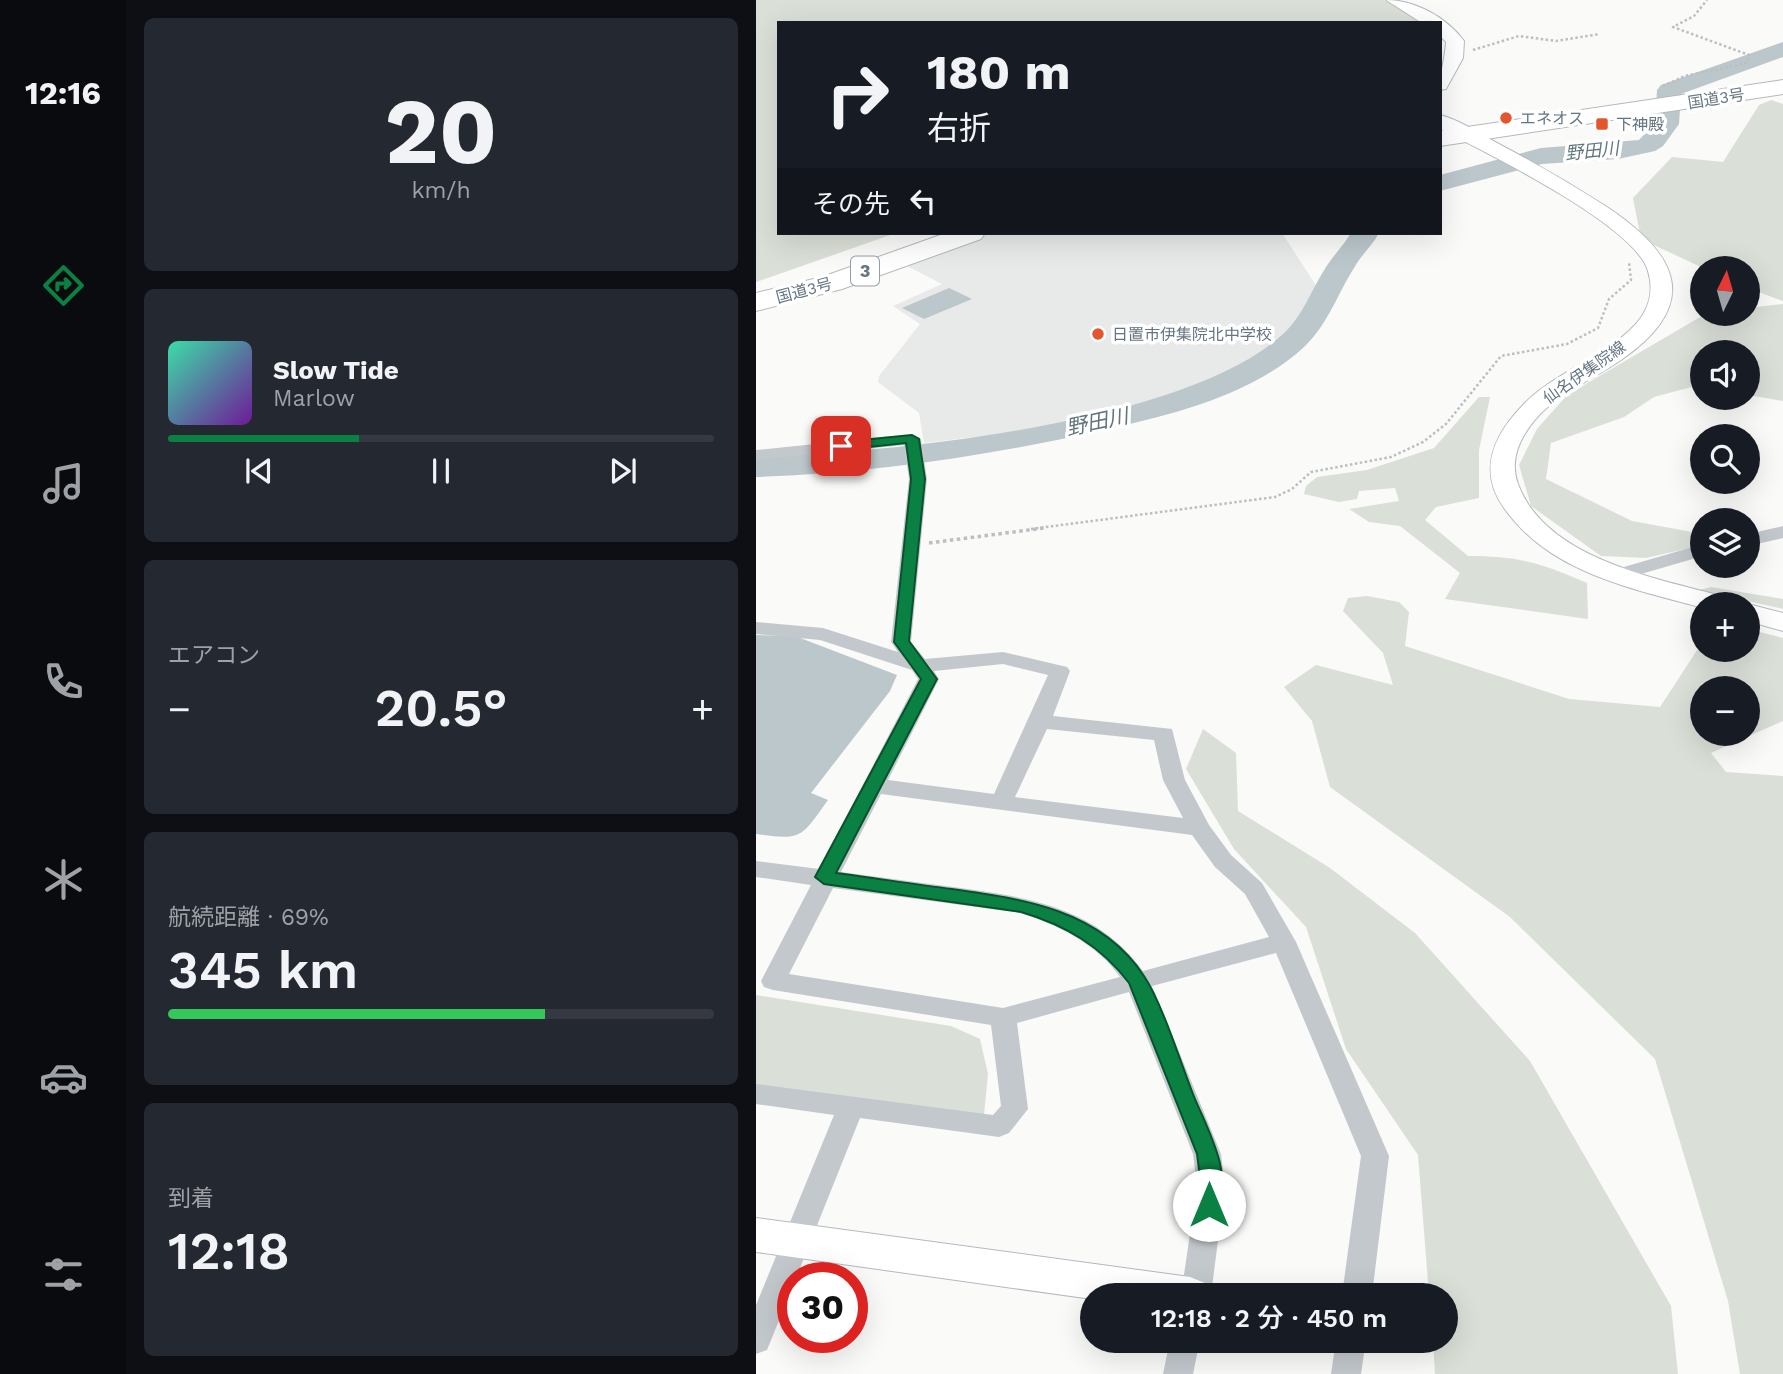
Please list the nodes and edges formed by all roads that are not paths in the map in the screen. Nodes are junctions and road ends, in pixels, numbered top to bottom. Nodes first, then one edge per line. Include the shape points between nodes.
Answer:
1 (1394, 0) edge
2 (1431, 21) edge
3 (1442, 28) edge
4 (1442, 81) edge
5 (1783, 86) edge
6 (1442, 122) edge
7 (1469, 135) junction
8 (1442, 139) edge
9 (965, 235) edge
10 (756, 302) edge
11 (756, 455) edge
12 (1783, 532) edge
13 (1760, 537) edge
14 (1690, 554) edge
15 (1617, 575) junction
16 (1690, 596) edge
17 (1760, 615) edge
18 (1783, 622) edge
19 (756, 628) edge
20 (919, 666) junction
21 (1040, 721) junction
22 (875, 786) junction
23 (1001, 803) junction
24 (1199, 828) junction
25 (756, 869) edge
26 (824, 877) junction
27 (1284, 942) junction
28 (1137, 981) junction
29 (1003, 1017) junction
30 (756, 1094) edge
31 (851, 1106) junction
32 (756, 1235) edge
33 (797, 1241) junction
34 (1103, 1283) edge
35 (1198, 1283) edge
36 (1359, 1283) edge
37 (756, 1341) edge
38 (1182, 1353) edge
39 (1349, 1353) edge
40 (1178, 1374) edge
41 (1346, 1374) edge

1 - 2 main road
3 - 4 main road via 1455,41 1454,58
5 - 7 highway, 国道3号
6 - 7 main road, 仙名伊集院線
7 - 8 highway, 国道3号
7 - 15 main road, 仙名伊集院線 via 1618,225 1646,248 1659,268 1662,292 1653,317 1626,343 1535,406 1512,430 1501,452 1503,486 1529,524 1568,552
9 - 10 highway, 国道3号 / 3 via 832,283
11 - 20 street via 912,439 916,467 901,642
12 - 13 street
14 - 15 street
15 - 16 main road, 仙名伊集院線
17 - 18 main road
19 - 20 street via 823,634
20 - 21 street via 1003,658 1060,671
20 - 22 street via 929,679
21 - 23 street
21 - 24 street via 1164,734 1174,780
22 - 23 street
22 - 26 street
23 - 24 street
24 - 27 street via 1223,861 1254,889
25 - 26 street
26 - 28 street via 1022,905 1057,916 1118,955
26 - 29 street via 773,981
27 - 28 street
27 - 36 street via 1375,1156
28 - 29 street
28 - 35 street via 1207,1154 1211,1186
29 - 31 street via 1015,1109 999,1126
30 - 31 street
31 - 33 street
32 - 33 main road
33 - 34 main road
33 - 37 street
38 - 40 street
39 - 41 street

